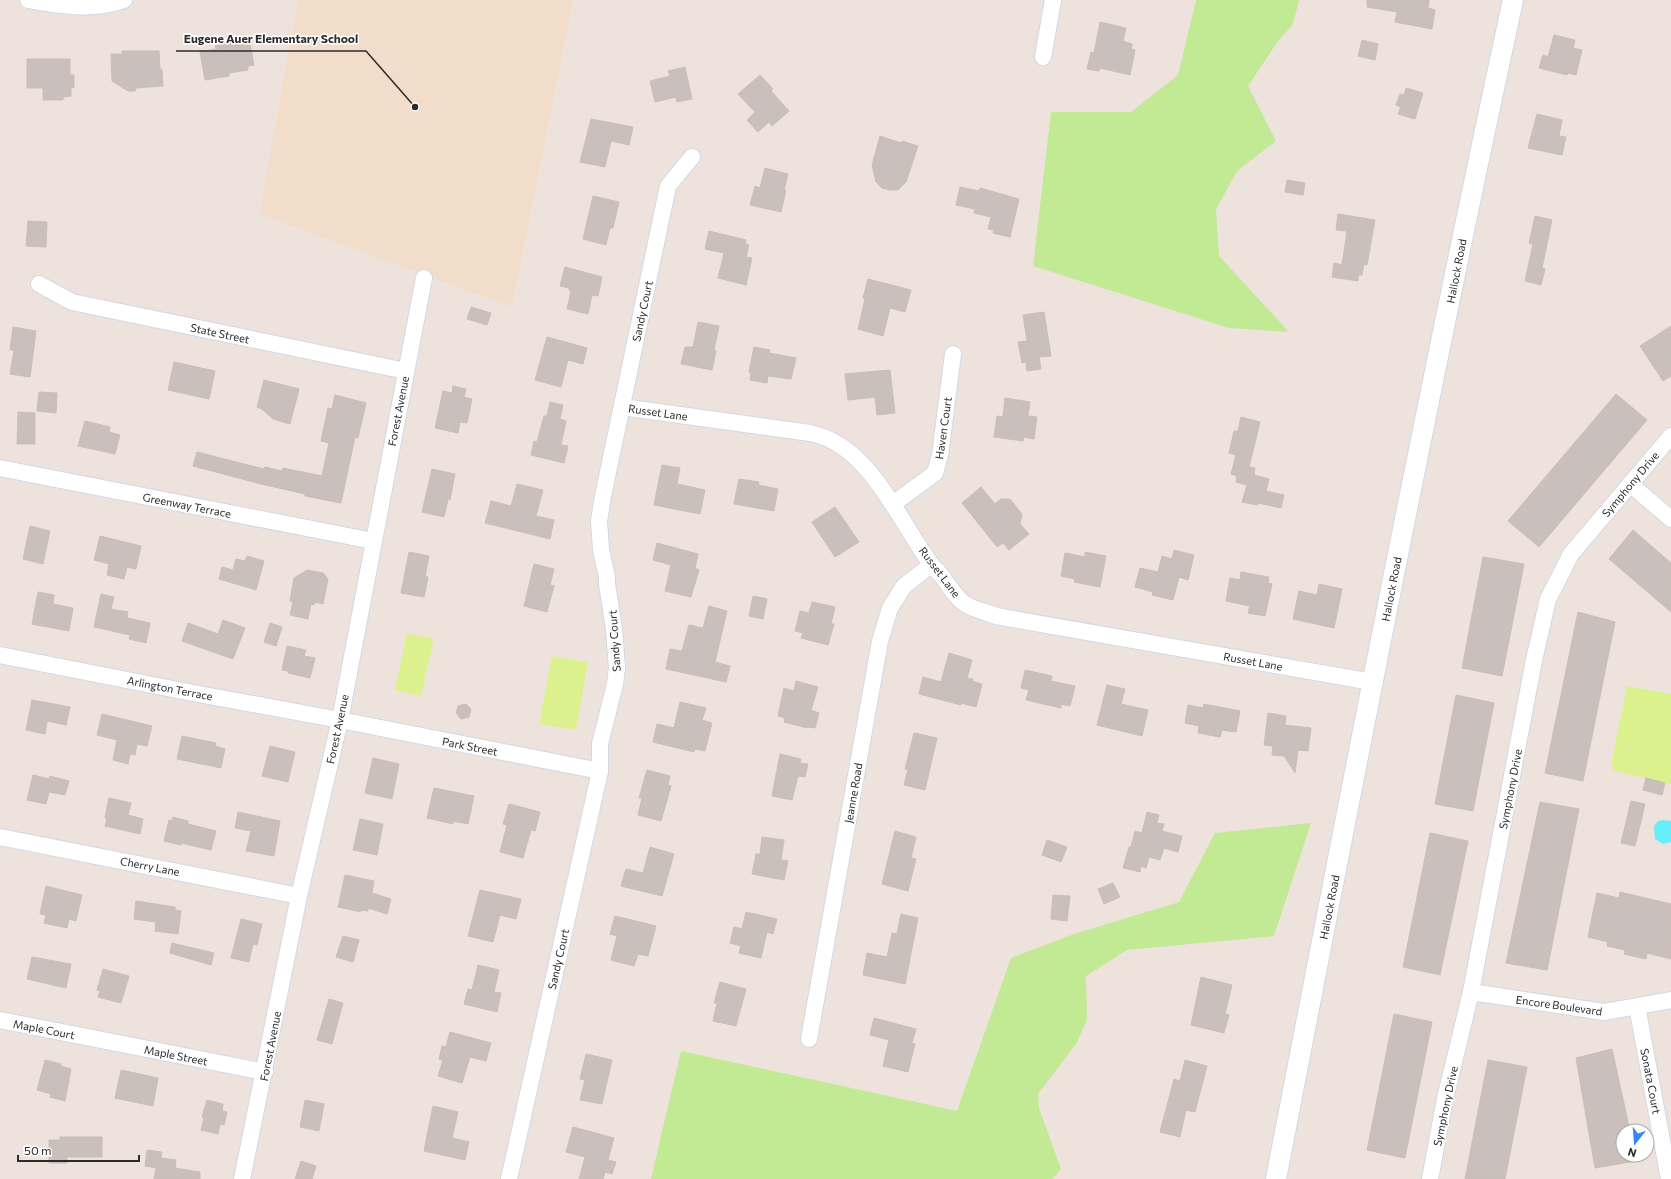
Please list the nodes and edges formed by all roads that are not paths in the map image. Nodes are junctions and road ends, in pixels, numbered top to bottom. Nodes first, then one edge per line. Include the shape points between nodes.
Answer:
1 (28, 0) edge
2 (124, 0) edge
3 (1053, 0) edge
4 (1513, 0) edge
5 (1043, 56) dead end
6 (692, 157) dead end
7 (424, 278) dead end
8 (39, 284) dead end
9 (953, 354) dead end
10 (406, 372) junction
11 (622, 407) junction
12 (1671, 436) edge
13 (0, 468) edge
14 (1630, 484) junction
15 (893, 504) junction
16 (1671, 519) edge
17 (373, 541) junction
18 (932, 565) junction
19 (0, 655) edge
20 (1372, 682) junction
21 (340, 720) junction
22 (600, 772) junction
23 (0, 837) edge
24 (299, 896) junction
25 (1471, 992) junction
26 (1671, 1000) edge
27 (1637, 1006) junction
28 (0, 1020) edge
29 (88, 1038) joint
30 (809, 1039) dead end
31 (265, 1072) junction
32 (242, 1179) edge
33 (509, 1179) edge
34 (1276, 1179) edge
35 (1430, 1179) edge
36 (1669, 1179) edge

1 - 2 street via 79,7
3 - 5 street
4 - 20 street, Hallock Road
6 - 11 street, Sandy Court via 668,186
7 - 10 street, Forest Avenue
8 - 10 street, State Street via 72,302
9 - 15 street, Haven Court via 940,456 935,473
10 - 17 street, Forest Avenue
11 - 15 street, Russet Lane via 822,435 852,454
11 - 22 street, Sandy Court via 599,521 601,550 608,577 617,668 600,744
12 - 14 street, Symphony Drive
13 - 17 street, Greenway Terrace
14 - 16 street
14 - 25 street, Symphony Drive via 1571,554 1548,599 1534,660
15 - 18 street, Russet Lane
17 - 21 street, Forest Avenue
18 - 20 street, Russet Lane via 966,605 996,616
18 - 30 street, Jeanne Road via 904,586 890,608 880,642
19 - 21 street, Arlington Terrace
20 - 34 street, Hallock Road
21 - 22 street, Park Street
21 - 24 street, Forest Avenue
22 - 33 street, Sandy Court
23 - 24 street, Cherry Lane
24 - 31 street, Forest Avenue
25 - 27 street, Encore Boulevard via 1604,1012
25 - 35 street, Symphony Drive via 1445,1099
26 - 27 street, Encore Boulevard
27 - 36 street, Sonata Court
28 - 29 street, Maple Court
29 - 31 street, Maple Street
31 - 32 street, Forest Avenue

